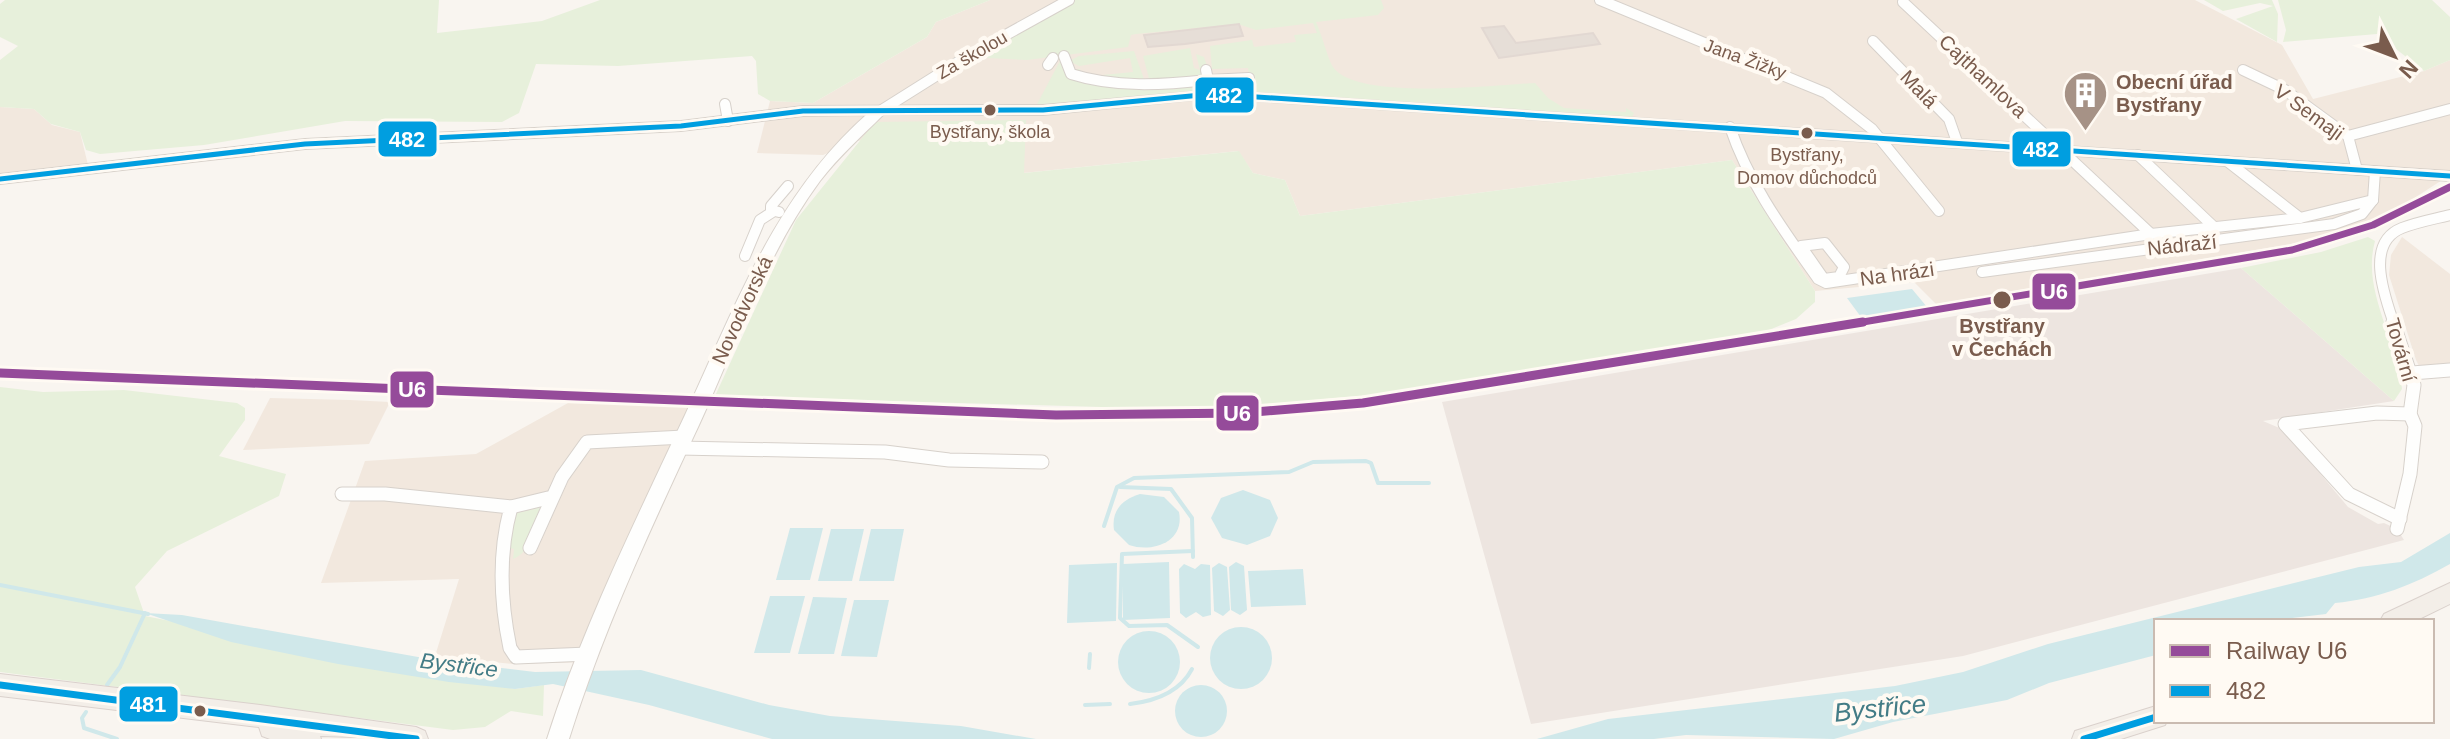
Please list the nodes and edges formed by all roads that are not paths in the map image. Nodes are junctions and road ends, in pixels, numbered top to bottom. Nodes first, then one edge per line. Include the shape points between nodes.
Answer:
1 (1069, 0) edge
2 (1609, 1) edge
3 (1903, 2) dead end
4 (1873, 41) dead end
5 (1080, 69) dead end
6 (2243, 70) dead end
7 (1209, 81) junction
8 (1254, 96) junction
9 (725, 104) dead end
10 (2450, 109) edge
11 (877, 113) junction
12 (728, 121) junction
13 (1730, 127) junction
14 (1879, 136) junction
15 (2348, 136) junction
16 (1957, 142) junction
17 (2062, 149) junction
18 (2138, 155) junction
19 (2227, 161) junction
20 (2357, 170) junction
21 (2375, 171) junction
22 (2450, 176) edge
23 (0, 179) edge
24 (788, 186) dead end
25 (2373, 200) junction
26 (1939, 211) dead end
27 (782, 212) junction
28 (2450, 215) edge
29 (2300, 218) junction
30 (2214, 227) junction
31 (2151, 234) junction
32 (745, 256) dead end
33 (1982, 272) dead end
34 (2450, 370) edge
35 (2412, 373) junction
36 (2410, 414) junction
37 (681, 442) junction
38 (1042, 462) dead end
39 (342, 494) dead end
40 (548, 498) junction
41 (511, 507) junction
42 (530, 548) dead end
43 (2447, 599) edge
44 (2397, 619) edge
45 (586, 658) junction
46 (0, 685) edge
47 (205, 712) junction
48 (2154, 718) edge
49 (309, 739) edge
50 (416, 739) edge
51 (558, 739) edge
52 (2084, 739) edge

1 - 11 street, Za školou
2 - 14 street, Jana Žižky via 1811,84
3 - 17 street, Cajthamlova
4 - 16 street, Malá via 1949,119
5 - 7 street via 1065,60 1068,72 1081,78 1157,84
6 - 15 street, V Semaji via 2285,90
7 - 8 street
7 - 8 street via 1247,78
7 - 11 street via 1037,111
8 - 13 street
9 - 12 street
10 - 15 street
11 - 12 street via 803,111
11 - 27 street, Novodvorská
12 - 23 street via 305,144
13 - 14 street
13 - 31 street, Na hrázi via 1746,166 1818,279
14 - 16 street
14 - 26 street, Jana Žižky
15 - 20 street, V Semaji
16 - 17 street
17 - 18 street
17 - 31 street
18 - 19 street
18 - 30 street
19 - 20 street
19 - 29 street
20 - 21 street
21 - 22 street
21 - 25 street
24 - 27 street via 771,206
25 - 29 street, Na hrázi
25 - 33 street, Nádraží via 2362,214 2334,224
27 - 32 street via 760,220
27 - 37 street, Novodvorská
28 - 35 street, Tovární via 2398,229 2381,252 2383,290
29 - 30 street, Na hrázi
30 - 31 street, Na hrázi
34 - 35 street
35 - 36 street, Tovární
36 - 36 street, Tovární via 2415,426 2410,474 2398,524 2349,494 2285,424
37 - 38 street
37 - 40 street via 587,442
37 - 45 street, Novodvorská
39 - 41 street via 382,492
40 - 41 street
40 - 42 street
41 - 45 street via 502,569 510,648 523,658
43 - 44 main road
45 - 51 street, Novodvorská
46 - 47 main road
47 - 49 main road
47 - 50 main road
48 - 52 main road

